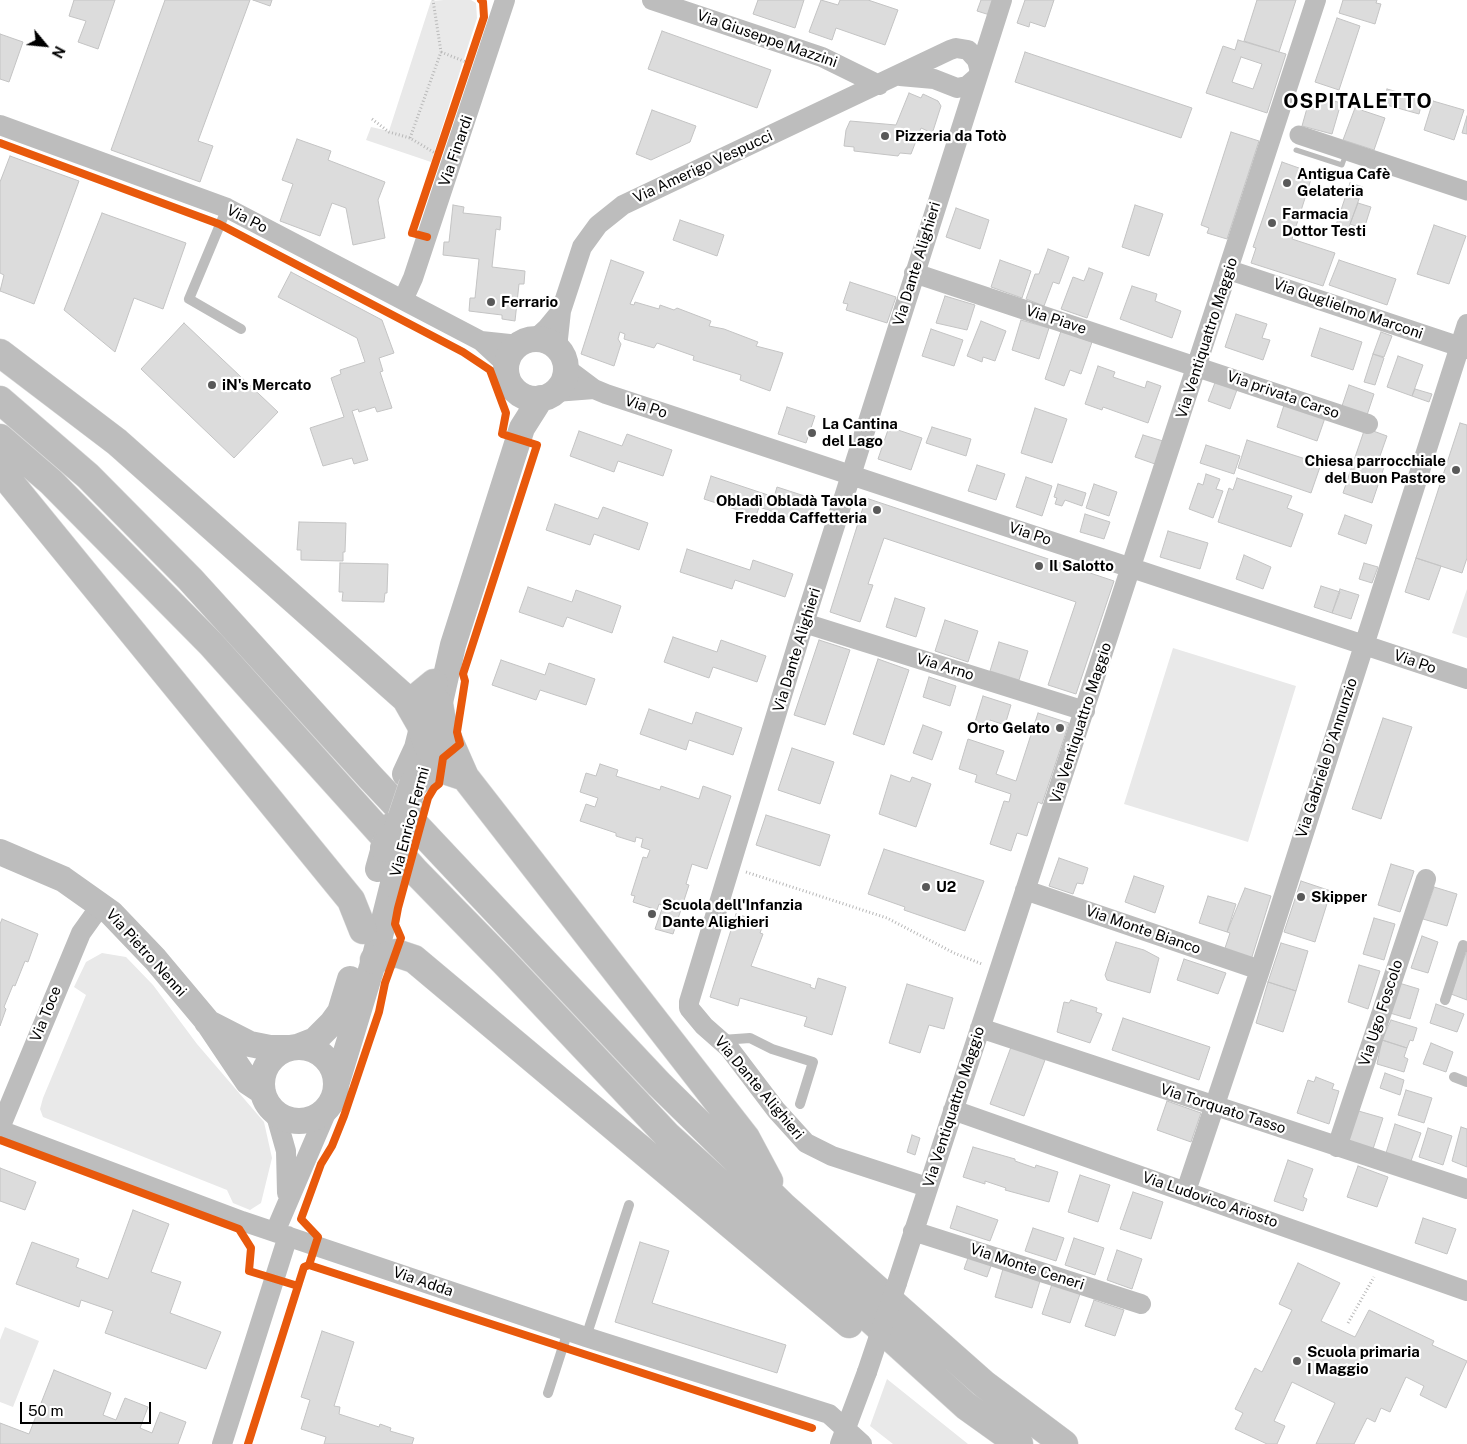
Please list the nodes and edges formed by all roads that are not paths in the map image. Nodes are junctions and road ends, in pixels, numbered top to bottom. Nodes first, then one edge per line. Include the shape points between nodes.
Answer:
1 (505, 0) edge
2 (652, 0) edge
3 (1002, 0) edge
4 (1316, 0) edge
5 (977, 74) junction
6 (899, 76) junction
7 (879, 84) junction
8 (0, 125) edge
9 (227, 208) junction
10 (1229, 270) junction
11 (914, 274) junction
12 (402, 300) junction
13 (1467, 324) edge
14 (241, 329) dead end
15 (1463, 348) edge
16 (0, 353) edge
17 (533, 359) junction
18 (1198, 366) junction
19 (594, 389) junction
20 (548, 395) junction
21 (0, 400) edge
22 (1368, 424) dead end
23 (522, 428) junction
24 (0, 438) edge
25 (0, 470) edge
26 (851, 475) junction
27 (1132, 568) junction
28 (804, 623) junction
29 (1364, 645) junction
30 (1467, 680) edge
31 (437, 693) junction
32 (406, 699) junction
33 (1085, 711) junction
34 (426, 738) junction
35 (465, 777) junction
36 (415, 781) junction
37 (0, 852) edge
38 (385, 867) junction
39 (1426, 879) dead end
40 (1025, 890) junction
41 (101, 905) junction
42 (363, 930) junction
43 (1467, 947) edge
44 (374, 960) junction
45 (1260, 970) junction
46 (1445, 1000) dead end
47 (207, 1022) junction
48 (980, 1028) junction
49 (722, 1040) junction
50 (293, 1048) junction
51 (1454, 1077) dead end
52 (1467, 1082) edge
53 (333, 1095) junction
54 (269, 1102) junction
55 (800, 1104) dead end
56 (1215, 1106) junction
57 (953, 1110) junction
58 (0, 1129) edge
59 (1337, 1146) junction
60 (927, 1187) junction
61 (1467, 1189) edge
62 (1186, 1191) junction
63 (287, 1200) junction
64 (629, 1205) dead end
65 (783, 1206) junction
66 (914, 1231) junction
67 (281, 1234) junction
68 (1467, 1291) edge
69 (1141, 1304) dead end
70 (577, 1334) junction
71 (548, 1393) dead end
72 (966, 1406) junction
73 (843, 1436) edge
74 (222, 1444) edge
75 (862, 1444) edge
76 (1019, 1444) edge
77 (1064, 1444) edge

1 - 12 street, Via Finardi via 413,278
2 - 7 street, Via Giuseppe Mazzini via 822,56
3 - 5 street, Via Dante Alighieri
4 - 10 street, Via Ventiquattro Maggio
5 - 6 street, Via Amerigo Vespucci via 967,86 957,88 934,79
5 - 6 street, Via Amerigo Vespucci via 973,54 956,48
5 - 11 street, Via Dante Alighieri
6 - 7 street, Via Amerigo Vespucci
7 - 17 street, Via Amerigo Vespucci via 641,195 608,216 582,247 561,311 547,328
8 - 9 street, Via Po
9 - 12 street, Via Po
9 - 14 lane via 189,299
10 - 15 street, Via Guglielmo Marconi
10 - 18 street, Via Ventiquattro Maggio
11 - 18 street, Via Piave
11 - 26 street, Via Dante Alighieri
12 - 17 street, Via Po via 481,341
13 - 15 street, Via Gabriele D'Annunzio
15 - 29 street, Via Gabriele D'Annunzio
16 - 32 highway via 117,442
17 - 19 street, Via Po
17 - 20 street, Via Enrico Fermi via 561,385
17 - 20 street via 526,396
17 - 23 street, Via Enrico Fermi via 520,405
18 - 22 street, Via privata Carso
18 - 27 street, Via Ventiquattro Maggio
19 - 20 street, Via Po
19 - 26 street, Via Po
20 - 23 street, Via Enrico Fermi
21 - 65 highway via 88,476 190,580 626,1049
23 - 31 street, Via Enrico Fermi
24 - 72 highway via 51,482 211,644 416,872 667,1135
25 - 42 highway via 351,900
26 - 27 street, Via Po
26 - 28 street, Via Dante Alighieri
27 - 29 street, Via Po
27 - 33 street, Via Ventiquattro Maggio
28 - 33 street, Via Arno
28 - 49 street, Via Dante Alighieri via 690,1002 689,1008 704,1026
29 - 30 street, Via Po
29 - 45 street, Via Gabriele D'Annunzio
31 - 32 highway
31 - 34 street, Via Enrico Fermi
31 - 35 highway via 443,727
32 - 34 highway
33 - 40 street, Via Ventiquattro Maggio
34 - 36 street, Via Enrico Fermi
35 - 36 highway via 431,770
35 - 65 highway via 746,1138
36 - 38 street, Via Enrico Fermi, bridge
36 - 38 highway, bridge
37 - 41 street, Via Pietro Nenni via 63,879
38 - 42 street, Via Enrico Fermi
38 - 44 street, Via Enrico Fermi
39 - 59 street, Via Ugo Foscolo
40 - 45 street, Via Monte Bianco
40 - 48 street, Via Ventiquattro Maggio
41 - 47 street, Via Pietro Nenni via 155,959
41 - 58 street, Via Toce via 81,933
42 - 50 street, Via Enrico Fermi via 340,1012 322,1035 306,1045
43 - 46 lane via 1463,945
44 - 53 street, Via Enrico Fermi
44 - 72 highway via 396,953 414,959 763,1250 918,1385
45 - 56 street, Via Gabriele D'Annunzio
47 - 50 street, Via Pietro Nenni via 250,1044
47 - 54 street, Via Pietro Nenni via 248,1082
48 - 56 street, Via Torquato Tasso
48 - 57 street, Via Ventiquattro Maggio
49 - 55 lane via 750,1038 813,1062
49 - 60 street, Via Dante Alighieri via 797,1136 806,1143 832,1156
50 - 53 street via 312,1049 325,1057 334,1070
50 - 54 street via 280,1052 264,1073
51 - 52 lane
53 - 54 street via 316,1117 308,1120 290,1120
53 - 63 street, Via Enrico Fermi
54 - 63 street, Via Enrico Fermi via 286,1151
56 - 59 street, Via Torquato Tasso
56 - 62 street, Via Gabriele D'Annunzio
57 - 60 street, Via Ventiquattro Maggio
57 - 62 street, Via Ludovico Ariosto
58 - 67 street, Via Adda
59 - 61 street, Via Torquato Tasso
60 - 66 street, Via Ventiquattro Maggio
62 - 68 street, Via Ludovico Ariosto
63 - 67 street, Via Enrico Fermi
64 - 70 lane
65 - 77 highway via 984,1384
66 - 69 street, Via Monte Ceneri
66 - 73 street, Via Ventiquattro Maggio, bridge
67 - 70 street, Via Adda
67 - 74 street, Via Enrico Fermi
70 - 71 lane
70 - 73 street, Via Adda via 829,1414
72 - 76 highway
73 - 75 street, Via Adda

